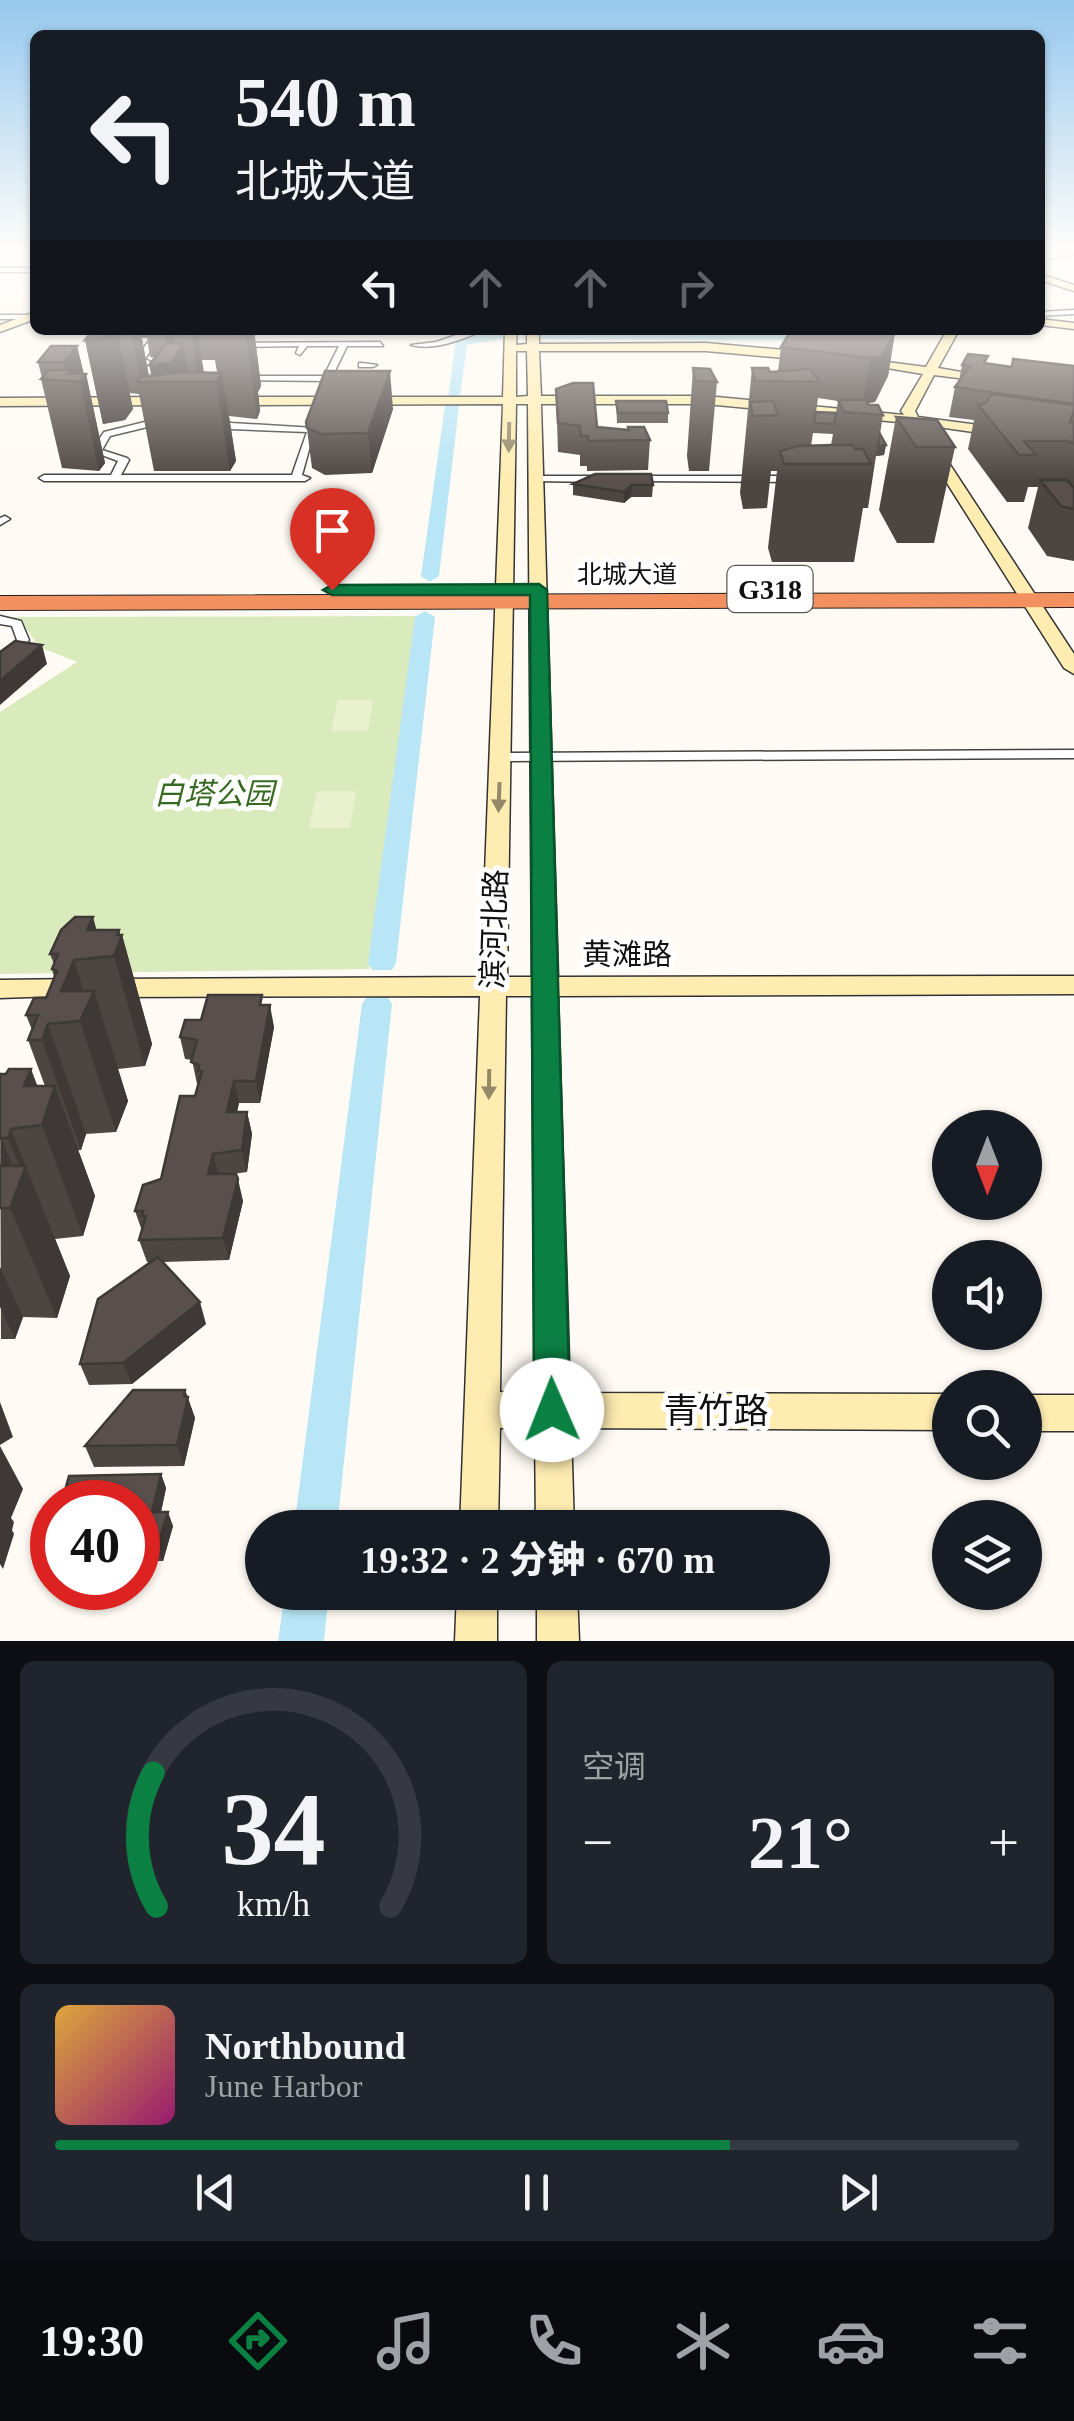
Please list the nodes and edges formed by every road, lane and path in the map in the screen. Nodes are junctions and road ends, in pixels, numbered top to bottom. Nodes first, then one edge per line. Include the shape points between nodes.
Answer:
1 (464, 335) edge
2 (950, 335) edge
3 (511, 339) edge
4 (534, 339) edge
5 (265, 341) dead end
6 (344, 344) junction
7 (380, 344) dead end
8 (415, 344) dead end
9 (166, 346) edge
10 (822, 358) edge
11 (840, 360) edge
12 (336, 365) junction
13 (362, 365) dead end
14 (930, 371) junction
15 (168, 378) edge
16 (226, 378) edge
17 (1009, 380) edge
18 (510, 400) junction
19 (534, 400) junction
20 (190, 401) edge
21 (209, 401) edge
22 (0, 402) edge
23 (173, 420) edge
24 (192, 420) edge
25 (914, 421) junction
26 (230, 426) junction
27 (204, 435) edge
28 (1021, 435) edge
29 (145, 466) dead end
30 (44, 478) dead end
31 (114, 478) junction
32 (137, 478) junction
33 (536, 478) junction
34 (819, 479) edge
35 (932, 480) edge
36 (951, 480) junction
37 (1074, 588) edge
38 (0, 591) edge
39 (1024, 594) junction
40 (404, 596) junction
41 (506, 596) junction
42 (538, 596) junction
43 (1074, 600) edge
44 (0, 604) edge
45 (0, 620) edge
46 (0, 668) edge
47 (1074, 668) edge
48 (1074, 754) edge
49 (500, 757) junction
50 (541, 757) junction
51 (1074, 985) edge
52 (544, 986) junction
53 (492, 987) junction
54 (0, 989) edge
55 (481, 1410) junction
56 (552, 1410) junction
57 (932, 1412) edge
58 (1042, 1413) edge
59 (1074, 1413) edge
60 (479, 1510) edge
61 (555, 1510) edge
62 (477, 1610) edge
63 (557, 1610) edge
64 (476, 1641) edge
65 (558, 1641) edge

1 - 8 street
2 - 14 street
3 - 4 street
3 - 18 street, 滨河北路
4 - 10 street
4 - 19 street, 滨河北路
5 - 6 street via 222,343 302,349
6 - 7 street
6 - 12 street
9 - 15 street via 145,346 140,360 153,365 145,376
11 - 14 street
12 - 13 street
12 - 16 street via 322,380
14 - 17 street
14 - 25 street via 908,411
18 - 19 street
18 - 21 street
18 -> 41 street, 滨河北路
19 - 25 street via 734,401
19 - 33 street, 滨河北路
20 - 22 street
23 - 31 street via 107,434 96,451 124,460
24 - 26 street
25 - 28 street
25 - 36 street
26 - 27 street
26 - 32 street via 312,430 300,478
29 - 32 street
30 - 31 street
31 - 32 street
33 - 34 street
33 - 42 street, 滨河北路
35 - 36 street
36 - 39 street
37 - 39 highway, 北城大道 / G318
38 - 40 highway, 北城大道 / G318
39 - 42 highway, 北城大道 / G318
39 - 43 highway, 北城大道 / G318
39 - 47 street
40 - 41 highway, 北城大道 / G318
40 - 44 highway, 北城大道 / G318
41 - 42 highway, 北城大道 / G318
41 - 49 street, 滨河北路
42 - 50 street, 滨河北路
45 - 46 street via 17,624 24,640
48 - 50 street
49 - 50 street
49 -> 53 street, 滨河北路
50 - 52 street, 滨河北路
51 - 52 street, 黄滩路
52 - 53 street, 黄滩路
52 - 56 street, 滨河北路
53 - 54 street, 黄滩路
53 -> 55 street, 滨河北路
55 - 56 street, 青竹路
55 - 60 street, 滨河北路
56 - 57 street, 青竹路
56 - 61 street, 滨河北路
58 - 59 street
62 - 64 street
63 - 65 street

